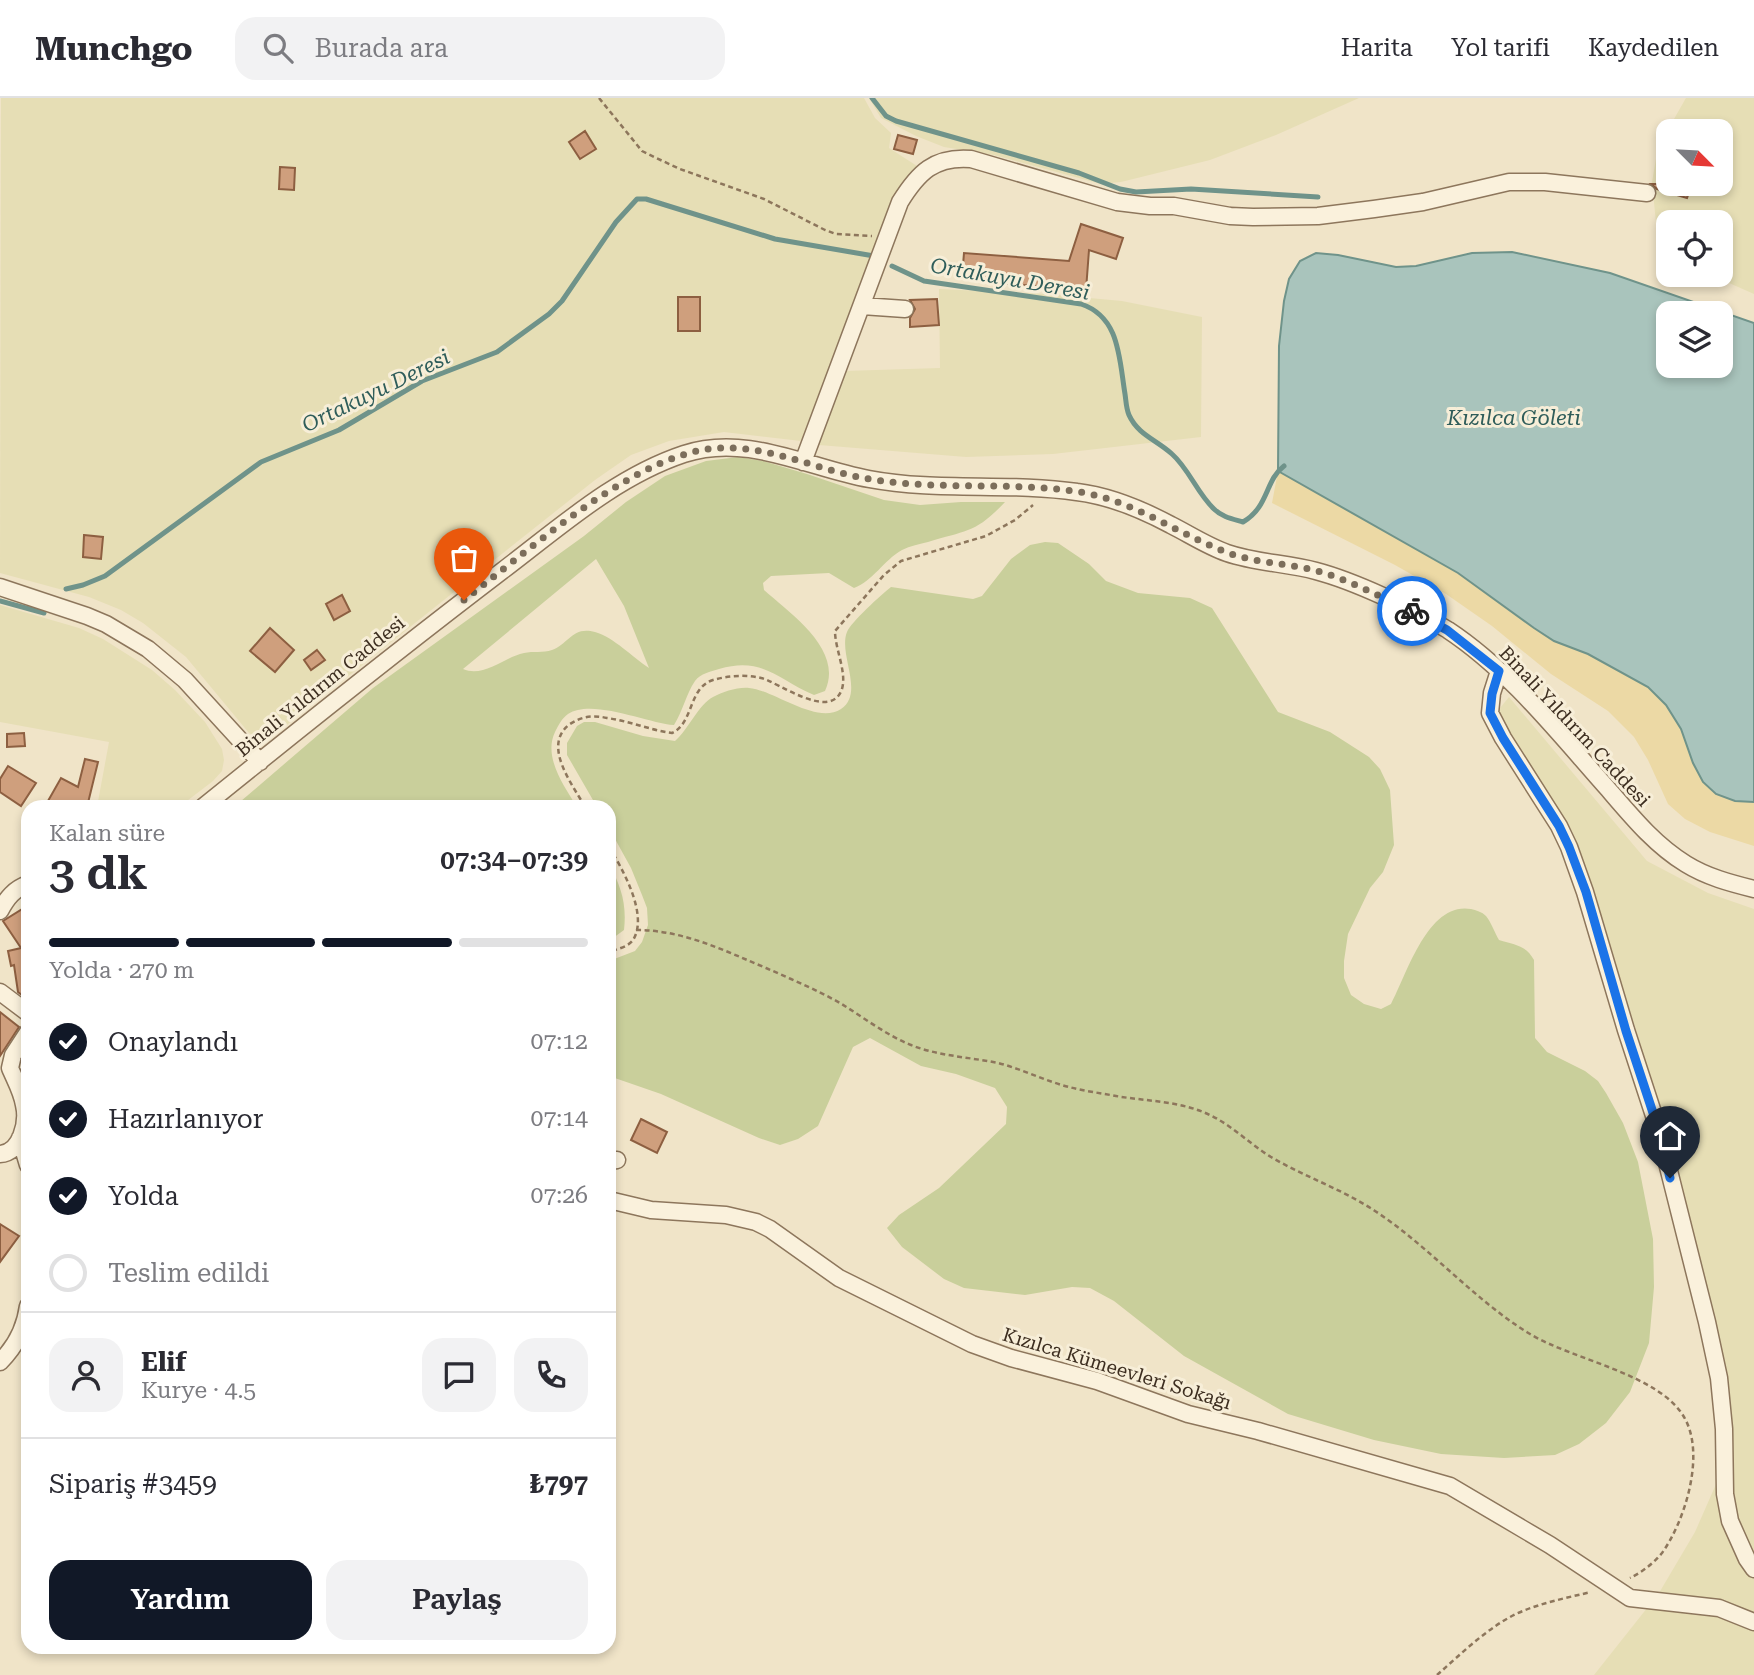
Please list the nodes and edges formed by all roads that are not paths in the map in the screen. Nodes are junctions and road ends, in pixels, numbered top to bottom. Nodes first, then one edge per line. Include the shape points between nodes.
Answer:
1 (1647, 193) dead end
2 (862, 306) junction
3 (905, 309) dead end
4 (803, 462) junction
5 (0, 587) edge
6 (1499, 671) junction
7 (260, 762) junction
8 (213, 800) edge
9 (21, 886) edge
10 (1754, 888) edge
11 (0, 911) edge
12 (0, 992) edge
13 (21, 1008) edge
14 (21, 1043) edge
15 (21, 1097) edge
16 (21, 1142) edge
17 (0, 1154) edge
18 (616, 1202) edge
19 (21, 1331) edge
20 (0, 1362) edge
21 (1754, 1569) edge
22 (1754, 1622) edge

1 - 2 street via 1509,182 1423,202 1318,216 1253,217 1117,202 999,165 954,157 940,161 910,186 900,202
2 - 3 street
2 - 4 street
4 - 6 street, Binali Yıldırım Caddesi via 901,484 1018,486 1105,496 1228,553 1315,570 1351,583 1447,630
4 - 7 street, Binali Yıldırım Caddesi via 734,446 708,448 629,479 425,630
5 - 7 street via 87,616 148,649 185,680
6 - 10 street, Binali Yıldırım Caddesi via 1667,851 1717,879
6 - 21 street via 1490,705 1493,723 1569,847 1659,1131 1719,1378 1730,1521
7 - 8 street, Binali Yıldırım Caddesi
9 - 11 street
12 - 13 street
14 - 15 street via 10,1061
16 - 17 street
18 - 22 street, Kızılca Kümeevleri Sokağı via 756,1222 839,1278 989,1350 1097,1381 1188,1415 1450,1486 1630,1598 1719,1608
19 - 20 street

